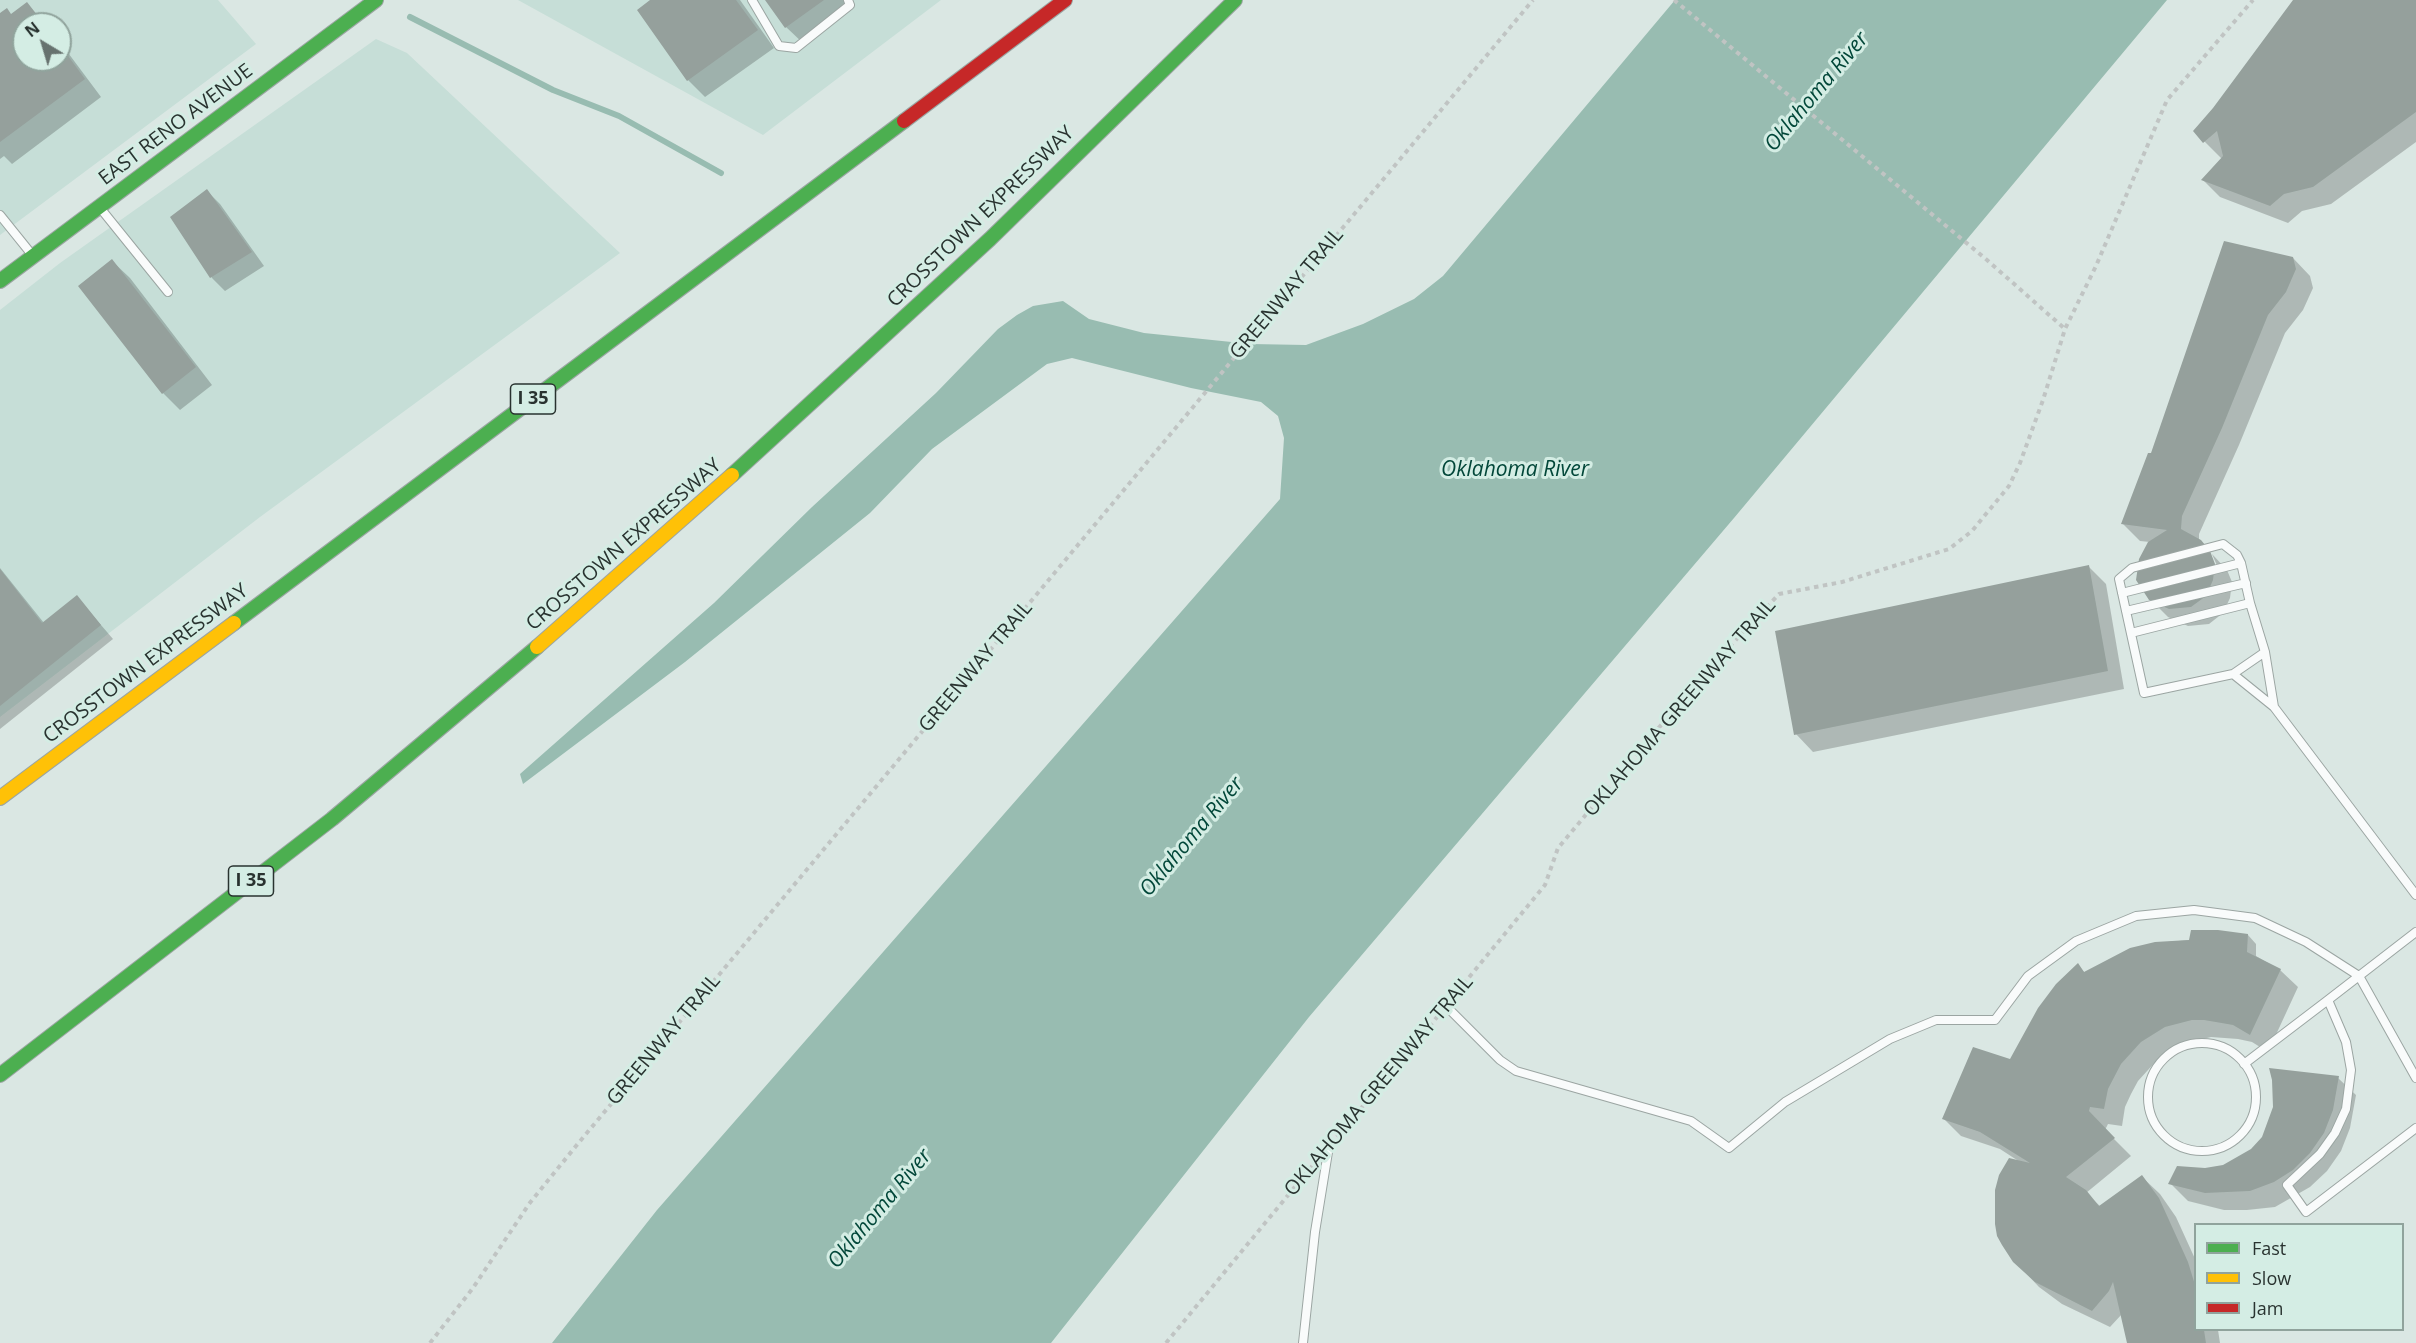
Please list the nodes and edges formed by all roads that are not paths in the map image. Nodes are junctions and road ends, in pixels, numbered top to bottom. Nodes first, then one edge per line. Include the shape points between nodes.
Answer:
1 (376, 0) edge
2 (752, 0) edge
3 (848, 0) edge
4 (1065, 0) edge
5 (1235, 0) edge
6 (100, 207) junction
7 (0, 215) edge
8 (33, 256) junction
9 (0, 281) edge
10 (168, 292) dead end
11 (2241, 562) junction
12 (2246, 583) junction
13 (2122, 593) junction
14 (2250, 603) junction
15 (2126, 611) junction
16 (2131, 633) junction
17 (2265, 652) junction
18 (2233, 674) junction
19 (2274, 707) junction
20 (0, 798) edge
21 (2416, 895) edge
22 (2416, 932) edge
23 (2359, 976) junction
24 (2328, 1000) junction
25 (1446, 1006) road end
26 (2244, 1064) junction
27 (0, 1075) edge
28 (2416, 1078) edge
29 (2416, 1128) edge
30 (1329, 1146) road end
31 (1303, 1343) edge

1 - 6 main road, EAST RENO AVENUE
2 - 3 lane via 780,46 796,48 850,5
4 - 20 main road, CROSSTOWN EXPRESSWAY / I 35
5 - 27 main road, CROSSTOWN EXPRESSWAY / I 35 via 990,239 576,614 332,819
6 - 8 main road, EAST RENO AVENUE
6 - 10 lane
7 - 8 lane
8 - 9 main road, EAST RENO AVENUE
11 - 12 lane
11 - 13 lane
11 - 13 lane via 2223,544 2132,568 2119,579
12 - 14 lane
12 - 15 lane
13 - 15 lane
14 - 16 lane
14 - 17 lane
15 - 16 lane
16 - 18 lane via 2144,693
17 - 18 lane
17 - 19 lane
18 - 19 lane
19 - 21 lane
22 - 23 lane
23 - 24 lane
23 - 25 lane via 2306,942 2255,918 2194,910 2136,916 2076,941 2028,976 1995,1020 1936,1020 1890,1039 1785,1102 1729,1148 1691,1121 1516,1071
23 - 28 lane
24 - 26 lane
24 - 29 lane via 2346,1042 2351,1070 2346,1109 2335,1133 2288,1185 2306,1212
26 - 26 lane via 2218,1045 2200,1043 2182,1047 2166,1057 2148,1088 2155,1124 2181,1147 2198,1151 2231,1142 2253,1116 2256,1099 2254,1082
30 - 31 lane

